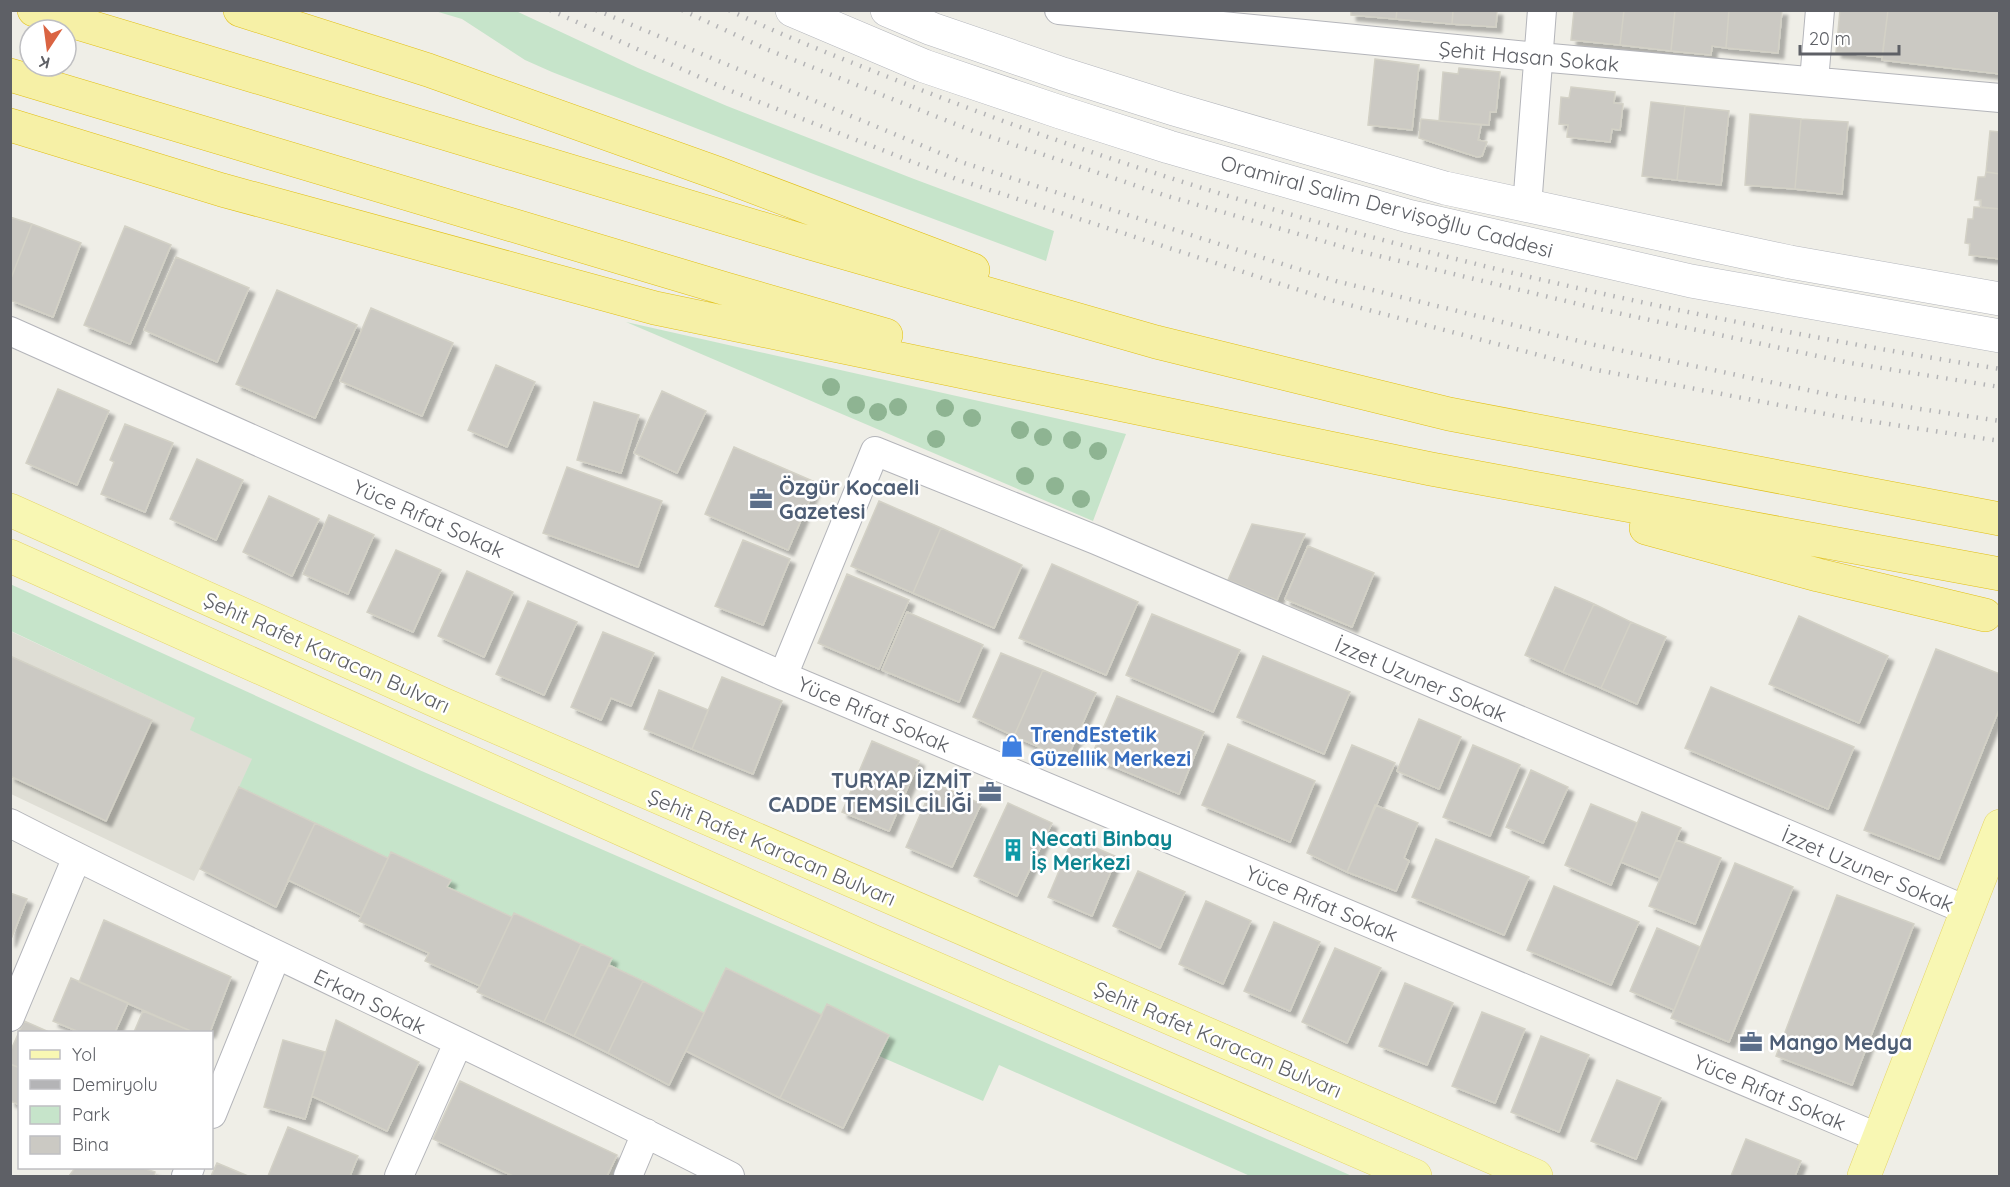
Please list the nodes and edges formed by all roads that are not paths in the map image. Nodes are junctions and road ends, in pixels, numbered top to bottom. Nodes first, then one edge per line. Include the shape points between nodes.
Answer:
1 (34, 10) edge
2 (240, 10) edge
3 (792, 10) edge
4 (887, 10) edge
5 (1059, 10) edge
6 (1542, 10) edge
7 (1820, 10) edge
8 (1268, 20) edge
9 (1539, 57) junction
10 (10, 75) edge
11 (1814, 81) junction
12 (2000, 98) edge
13 (10, 125) edge
14 (1527, 207) junction
15 (2000, 299) edge
16 (10, 331) edge
17 (2000, 336) edge
18 (1156, 342) junction
19 (1138, 407) junction
20 (1431, 469) junction
21 (10, 510) edge
22 (2000, 519) edge
23 (10, 556) edge
24 (2000, 574) edge
25 (1995, 620) edge
26 (783, 676) junction
27 (10, 823) edge
28 (2000, 826) edge
29 (77, 857) junction
30 (1966, 910) junction
31 (276, 956) junction
32 (10, 1017) edge
33 (458, 1043) junction
34 (213, 1112) edge
35 (646, 1133) junction
36 (1878, 1137) junction
37 (399, 1176) edge
38 (628, 1176) edge
39 (730, 1176) edge
40 (1415, 1176) edge
41 (1536, 1176) edge
42 (1864, 1176) edge

1 - 18 highway via 787,236
2 - 18 highway via 428,70 717,173
3 - 17 main road, Oramiral Salim Dervişoğllu Caddesi via 924,66 1060,112 1408,216 1691,281
4 - 14 main road, Oramiral Salim Dervişoğllu Caddesi via 932,29 1174,109 1445,188
5 - 8 street, Şehit Hasan Sokak
6 - 9 street
7 - 11 street
8 - 9 street, Şehit Hasan Sokak
9 - 11 street, Şehit Hasan Sokak
9 - 14 street
10 - 19 highway via 715,286
11 - 12 street, Şehit Hasan Sokak
13 - 19 highway via 222,190 655,308
14 - 15 main road, Oramiral Salim Dervişoğllu Caddesi via 1790,262
16 - 26 street, Yüce Rıfat Sokak
18 - 22 highway via 1449,414
19 - 20 highway
20 - 24 highway
20 - 25 highway
21 - 41 main road, Şehit Rafet Karacan Bulvarı via 445,705
23 - 40 main road, Şehit Rafet Karacan Bulvarı via 872,940
26 - 30 street, İzzet Uzuner Sokak via 875,451 1096,540
26 - 36 street, Yüce Rıfat Sokak
27 - 29 street, Erkan Sokak
28 - 30 main road
29 - 31 street, Erkan Sokak
29 - 32 street
30 - 36 main road
31 - 33 street, Erkan Sokak
31 - 34 street
33 - 35 street, Erkan Sokak
33 - 37 street
35 - 38 street
35 - 39 street, Erkan Sokak
36 - 42 main road

